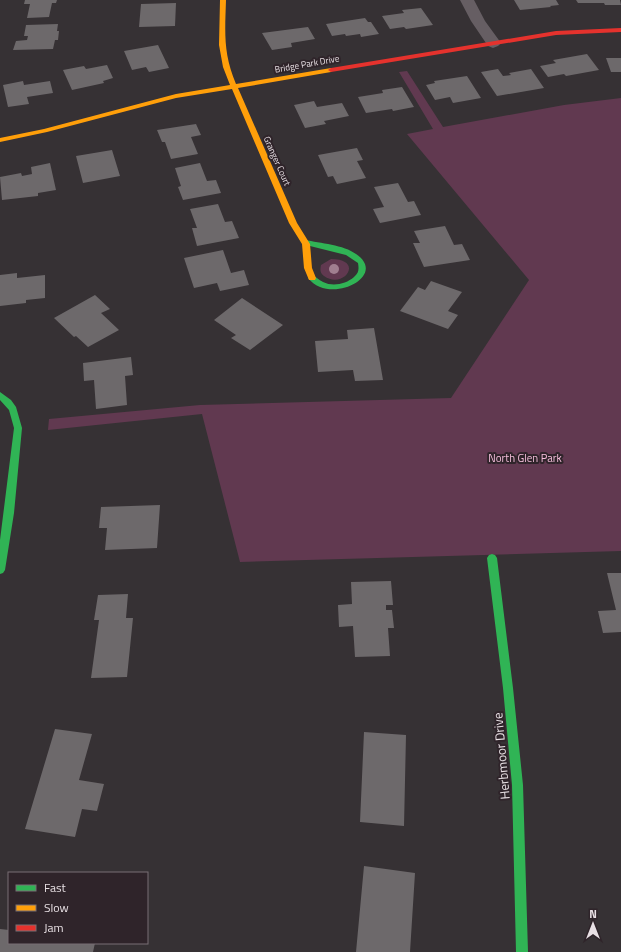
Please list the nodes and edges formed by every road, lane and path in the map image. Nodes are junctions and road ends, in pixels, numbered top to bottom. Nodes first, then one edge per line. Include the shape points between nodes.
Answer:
1 (223, 0) edge
2 (467, 0) edge
3 (621, 30) edge
4 (493, 43) junction
5 (233, 86) junction
6 (0, 140) edge
7 (305, 242) junction
8 (0, 395) edge
9 (492, 558) dead end
10 (0, 570) edge
11 (522, 952) edge

1 - 5 street, Granger Court via 223,57
2 - 4 street
3 - 4 street, Bridge Park Drive via 556,33
4 - 5 street, Bridge Park Drive
5 - 6 street, Bridge Park Drive via 154,100 41,132
5 - 7 street, Granger Court via 293,223
7 - 7 street, Granger Court via 308,255 307,269 315,282 333,288 344,287 361,276 362,265 353,255
8 - 10 street via 12,407 18,428
9 - 11 street, Herbmoor Drive via 503,641 519,818

